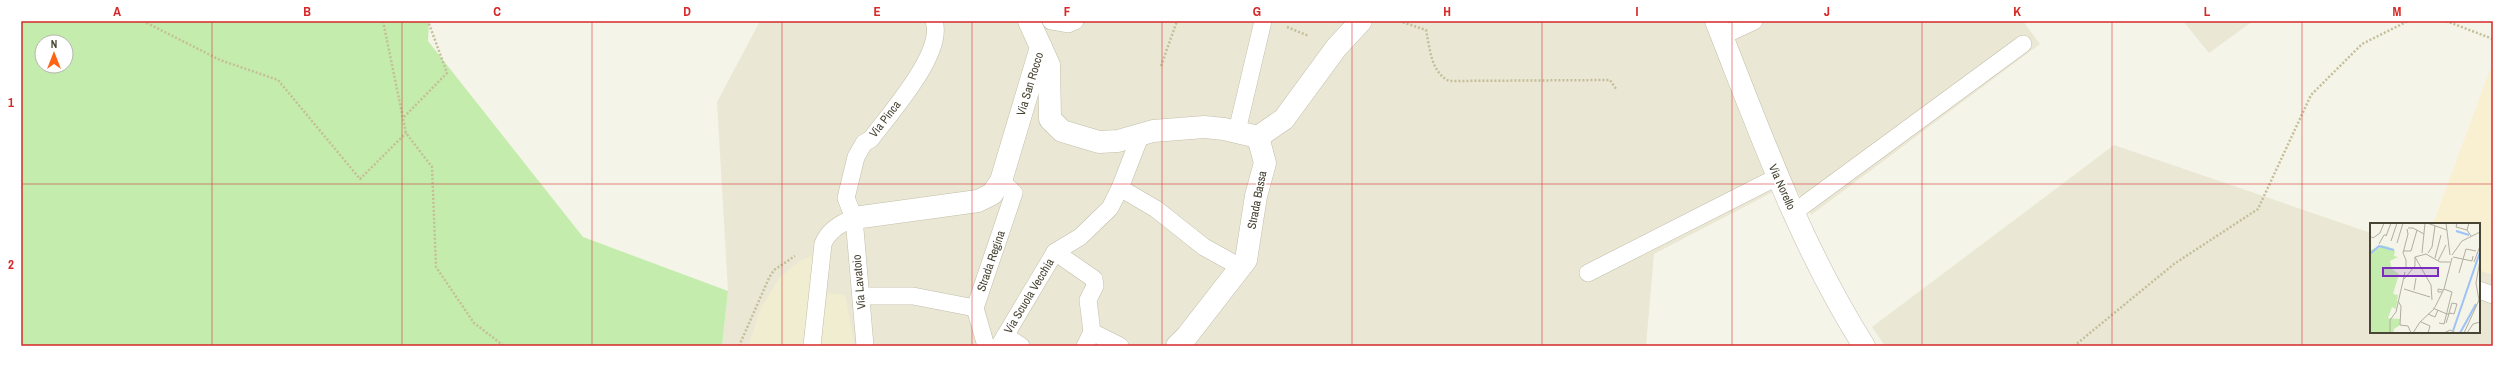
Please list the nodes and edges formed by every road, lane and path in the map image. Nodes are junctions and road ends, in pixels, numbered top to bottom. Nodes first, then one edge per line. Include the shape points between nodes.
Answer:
1 (143, 21) edge
2 (382, 21) edge
3 (428, 21) edge
4 (934, 21) edge
5 (1029, 21) edge
6 (1052, 21) edge
7 (1075, 21) edge
8 (1177, 21) edge
9 (1263, 21) edge
10 (1361, 21) edge
11 (1399, 21) edge
12 (1754, 21) edge
13 (2408, 21) edge
14 (2446, 21) edge
15 (1279, 24) dead end
16 (1719, 29) edge
17 (2493, 39) edge
18 (2023, 44) dead end
19 (1041, 47) junction
20 (1336, 48) junction
21 (1161, 66) dead end
22 (1616, 89) dead end
23 (404, 117) junction
24 (1237, 132) junction
25 (406, 133) junction
26 (1140, 134) junction
27 (1258, 137) junction
28 (1777, 177) junction
29 (1001, 180) junction
30 (1120, 188) junction
31 (1793, 212) junction
32 (854, 218) junction
33 (1055, 252) junction
34 (1242, 268) junction
35 (1588, 273) dead end
36 (765, 285) dead end
37 (2480, 290) edge
38 (2493, 295) edge
39 (861, 296) junction
40 (975, 308) junction
41 (1088, 339) edge
42 (1002, 341) edge
43 (504, 346) edge
44 (739, 346) edge
45 (812, 346) edge
46 (865, 346) edge
47 (986, 346) edge
48 (1021, 346) edge
49 (1120, 346) edge
50 (1177, 346) edge
51 (1864, 346) edge
52 (2074, 346) edge

1 - 25 path via 220,60 278,80 360,179
2 - 23 path
3 - 23 path via 447,73
4 - 32 lane, Via Pinca via 934,41 924,65 856,157 846,198
5 - 19 street
6 - 7 lane via 1073,24
8 - 21 path
9 - 24 lane
10 - 20 street
11 - 22 path via 1426,30 1436,70 1441,77 1449,81 1610,80
12 - 16 lane
13 - 52 path via 2362,44 2311,95 2258,209 2174,264
14 - 17 path
15 - 20 path
16 - 28 street, Via Norello
18 - 31 lane
19 - 26 street, Via San Rocco via 1049,65 1049,114 1055,126 1062,131 1099,142 1118,141
19 - 29 street, Via San Rocco
20 - 27 street via 1284,119
23 - 25 path
24 - 26 street, Via San Rocco via 1198,127
24 - 27 street, Via San Rocco
25 - 43 path via 432,167 436,267 474,323
26 - 30 lane, Via Scuola Vecchia
27 - 34 street, Strada Bassa via 1265,163 1254,206 1248,251
28 - 31 street, Via Norello
28 - 35 lane
29 - 32 street, Via San Rocco via 992,194 978,202
29 - 40 lane, Strada Regina via 1014,193
30 - 33 lane, Via Scuola Vecchia via 1110,208 1085,232
30 - 34 lane via 1156,209 1204,247
31 - 51 street, Via Norello via 1813,255
32 - 39 lane, Via Lavatoio
32 - 45 lane via 843,222 828,235 823,244
33 - 41 lane via 1094,279 1095,286 1088,300
33 - 42 lane, Via Scuola Vecchia
34 - 50 street, Strada Bassa
36 - 44 path
37 - 38 lane
39 - 40 lane via 913,296
39 - 46 lane, Via Lavatoio
40 - 47 lane, Strada Regina
41 - 49 lane
42 - 48 lane

